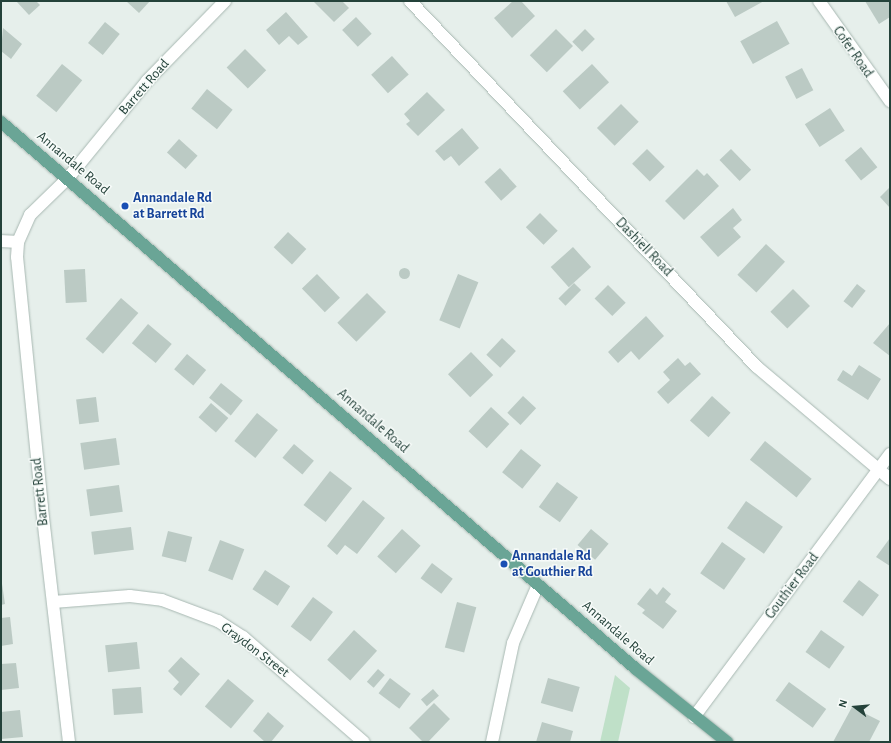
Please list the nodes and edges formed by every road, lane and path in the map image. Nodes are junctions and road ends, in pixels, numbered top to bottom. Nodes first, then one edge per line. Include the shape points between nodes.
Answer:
1 (225, 1) edge
2 (410, 1) edge
3 (819, 1) edge
4 (890, 101) edge
5 (1, 122) edge
6 (68, 178) junction
7 (1, 241) edge
8 (18, 242) junction
9 (890, 454) edge
10 (878, 471) junction
11 (890, 479) edge
12 (538, 585) junction
13 (53, 602) junction
14 (694, 717) junction
15 (69, 742) edge
16 (364, 742) edge
17 (492, 742) edge
18 (727, 742) edge

1 - 6 street, Barrett Road via 148,81
2 - 10 street, Dashiell Road via 758,367
3 - 4 street, Cofer Road via 848,46
5 - 6 main road, Annandale Road
6 - 8 street, Barrett Road via 30,215
6 - 12 main road, Annandale Road
7 - 8 street
8 - 13 street, Barrett Road via 18,273
9 - 10 street, Gouthier Road
10 - 11 street, Dashiell Road
10 - 14 street, Gouthier Road
12 - 14 main road, Annandale Road
12 - 17 street via 514,643
13 - 15 street, Barrett Road
13 - 16 street, Graydon Street via 130,596 162,600 218,621 243,637
14 - 18 main road, Annandale Road

